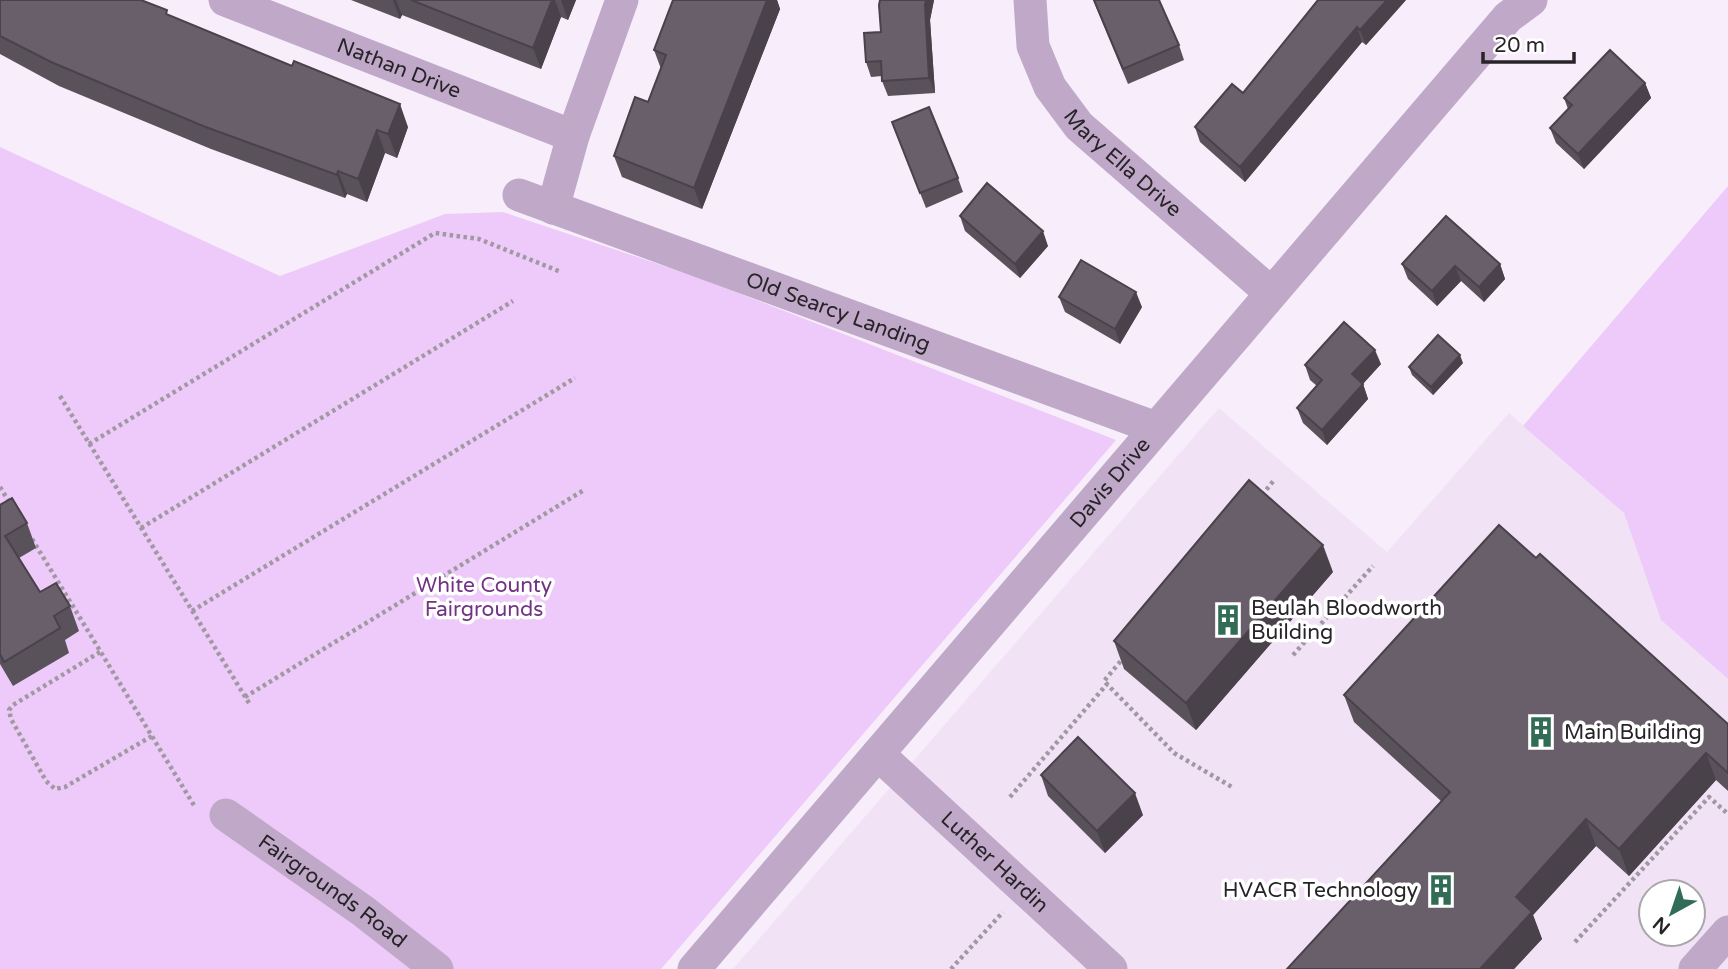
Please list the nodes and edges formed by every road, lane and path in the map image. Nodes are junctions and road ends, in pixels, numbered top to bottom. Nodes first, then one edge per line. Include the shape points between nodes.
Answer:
1 (225, 0) edge
2 (622, 0) edge
3 (1030, 0) edge
4 (1531, 0) edge
5 (573, 136) junction
6 (519, 195) dead end
7 (553, 208) junction
8 (561, 272) dead end
9 (1270, 293) junction
10 (513, 301) dead end
11 (575, 379) dead end
12 (60, 396) dead end
13 (1156, 428) junction
14 (89, 444) junction
15 (1275, 479) dead end
16 (0, 487) edge
17 (584, 490) dead end
18 (1257, 500) edge
19 (14, 511) edge
20 (141, 528) junction
21 (29, 534) edge
22 (1373, 566) dead end
23 (192, 611) junction
24 (1131, 649) edge
25 (100, 652) junction
26 (1293, 655) dead end
27 (1107, 684) junction
28 (245, 697) junction
29 (249, 704) dead end
30 (9, 710) junction
31 (0, 714) edge
32 (152, 736) junction
33 (878, 754) junction
34 (1232, 787) dead end
35 (1010, 797) dead end
36 (213, 814) joint
37 (1728, 814) edge
38 (1014, 919) dead end
39 (1728, 932) edge
40 (1575, 942) dead end
41 (437, 969) edge
42 (694, 969) edge
43 (951, 969) edge
44 (1111, 969) edge
45 (1695, 969) edge

1 - 5 street, Nathan Drive
2 - 5 street
3 - 9 street, Mary Ella Drive via 1033,46 1050,87 1079,126
4 - 9 street, Davis Drive via 1508,17
5 - 7 street
6 - 7 street, Old Searcy Landing
7 - 13 street, Old Searcy Landing
8 - 14 path via 479,239 435,233
9 - 13 street, Davis Drive
10 - 20 path
11 - 23 path
12 - 14 path
13 - 33 street, Davis Drive
14 - 20 path
15 - 18 path
16 - 19 path
17 - 28 path
20 - 23 path
21 - 25 path
22 - 26 path
23 - 28 path
24 - 27 path via 1104,681
25 - 30 path
25 - 32 path
27 - 34 path via 1174,753
27 - 35 path
28 - 29 path
30 - 31 path
30 - 32 path via 46,781 55,789
32 - 36 path
33 - 42 street, Davis Drive
33 - 44 street, Luther Hardin
36 - 41 street, Fairgrounds Road via 363,911
37 - 40 path via 1709,797
38 - 43 path via 1005,911
39 - 45 street

